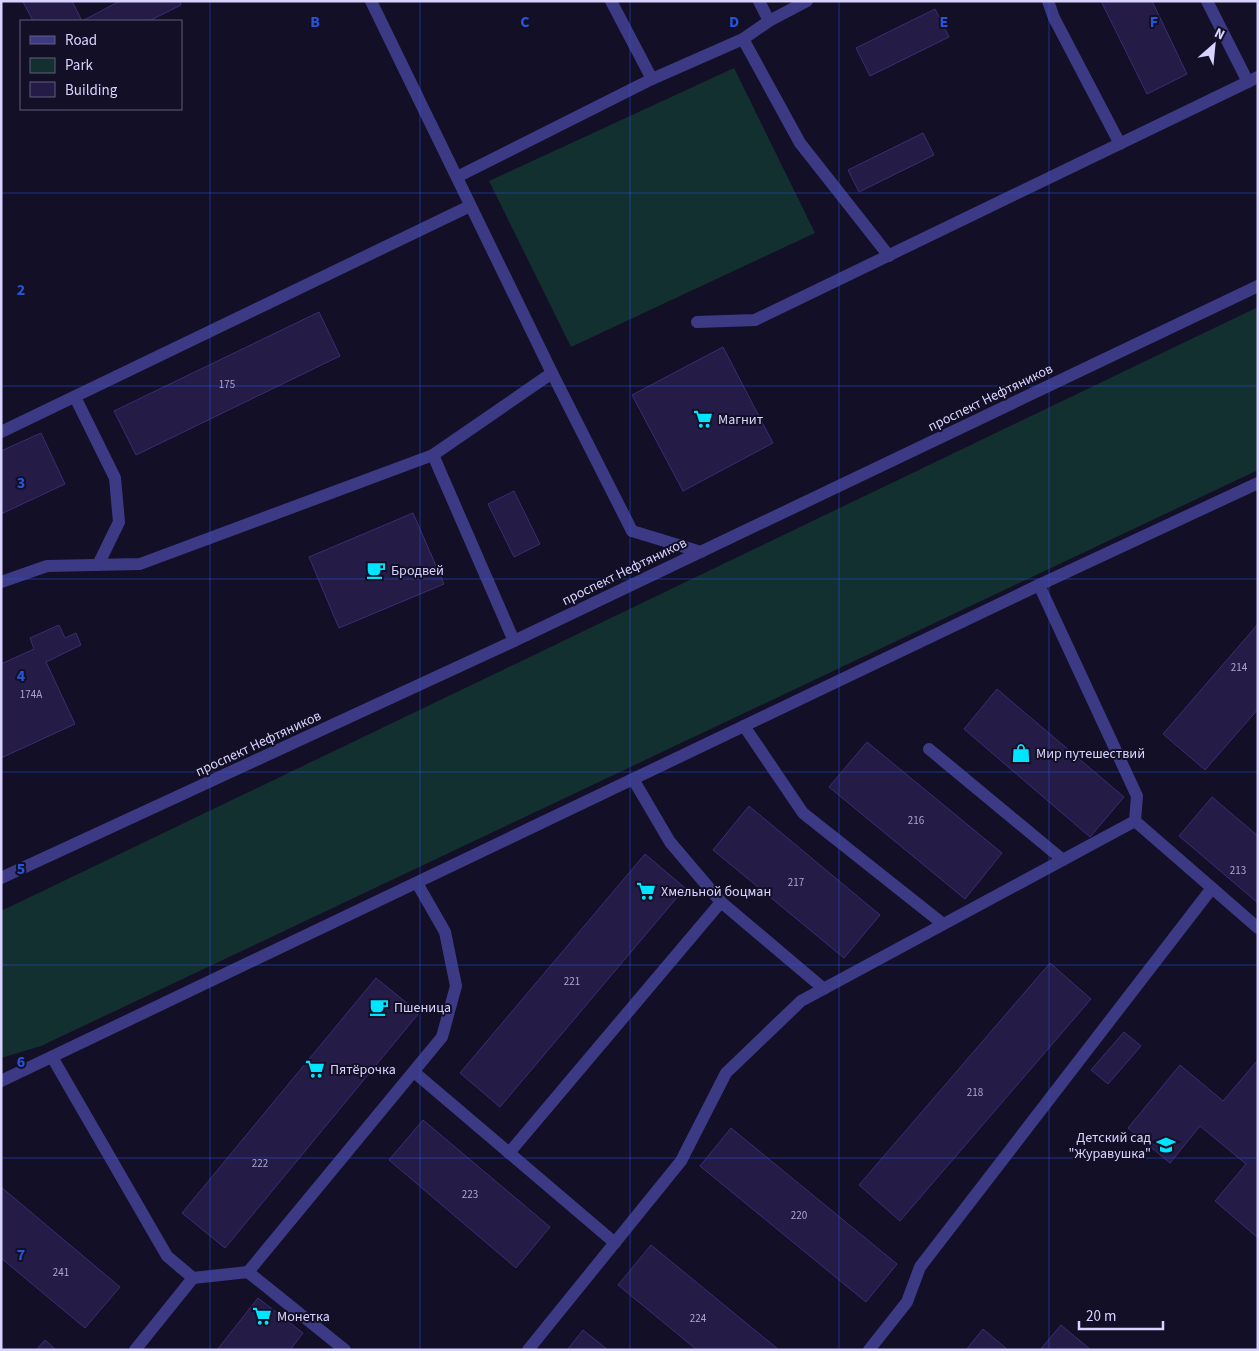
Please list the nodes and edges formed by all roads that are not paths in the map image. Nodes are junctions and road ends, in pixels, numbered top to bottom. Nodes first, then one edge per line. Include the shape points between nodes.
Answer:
1 (371, 1) edge
2 (611, 1) edge
3 (758, 1) edge
4 (807, 1) edge
5 (1048, 1) edge
6 (1207, 1) edge
7 (769, 20) junction
8 (743, 39) junction
9 (652, 80) junction
10 (1253, 80) edge
11 (1120, 144) junction
12 (457, 178) junction
13 (470, 206) junction
14 (889, 256) junction
15 (1258, 286) edge
16 (697, 322) dead end
17 (552, 373) junction
18 (75, 396) junction
19 (1, 432) edge
20 (433, 455) junction
21 (1258, 483) edge
22 (701, 552) junction
23 (98, 565) junction
24 (1, 582) edge
25 (1039, 585) junction
26 (514, 641) junction
27 (744, 726) junction
28 (929, 749) dead end
29 (634, 779) junction
30 (1135, 821) junction
31 (1064, 860) junction
32 (1, 878) edge
33 (417, 882) junction
34 (1212, 888) junction
35 (721, 902) junction
36 (943, 924) junction
37 (1258, 928) edge
38 (824, 989) junction
39 (52, 1057) junction
40 (414, 1072) junction
41 (1, 1081) edge
42 (509, 1153) junction
43 (615, 1243) junction
44 (248, 1272) junction
45 (193, 1278) junction
46 (135, 1350) edge
47 (345, 1350) edge
48 (528, 1350) edge
49 (869, 1350) edge

1 - 12 street
2 - 9 street
3 - 7 street
4 - 7 street
5 - 11 street
6 - 10 street
7 - 8 street
8 - 9 street
8 - 14 street via 800,143
9 - 12 street
10 - 11 street
11 - 14 street
12 - 13 street
13 - 17 street
13 - 18 street
14 - 16 street via 755,320
15 - 22 street, проспект Нефтяников
17 - 20 street
17 - 22 street via 632,531
18 - 19 street
18 - 23 street via 115,478 119,522
20 - 23 street via 140,564
20 - 26 street
21 - 25 street
22 - 26 street, проспект Нефтяников
23 - 24 street via 47,566
25 - 27 street
25 - 30 street via 1137,796
26 - 32 street, проспект Нефтяников
27 - 29 street
27 - 36 street via 803,813
28 - 31 street
29 - 33 street
29 - 35 street via 670,842
30 - 31 street
30 - 34 street
31 - 36 street
33 - 39 street
33 - 40 street via 445,932 456,986 442,1037
34 - 37 street
34 - 49 street via 920,1267 907,1302
35 - 38 street
35 - 42 street
36 - 38 street
38 - 43 street via 801,1001 726,1073 681,1161
39 - 41 street
39 - 45 street via 167,1256
40 - 42 street
40 - 44 street
42 - 43 street
43 - 48 street
44 - 45 street
44 - 47 street
45 - 46 street

